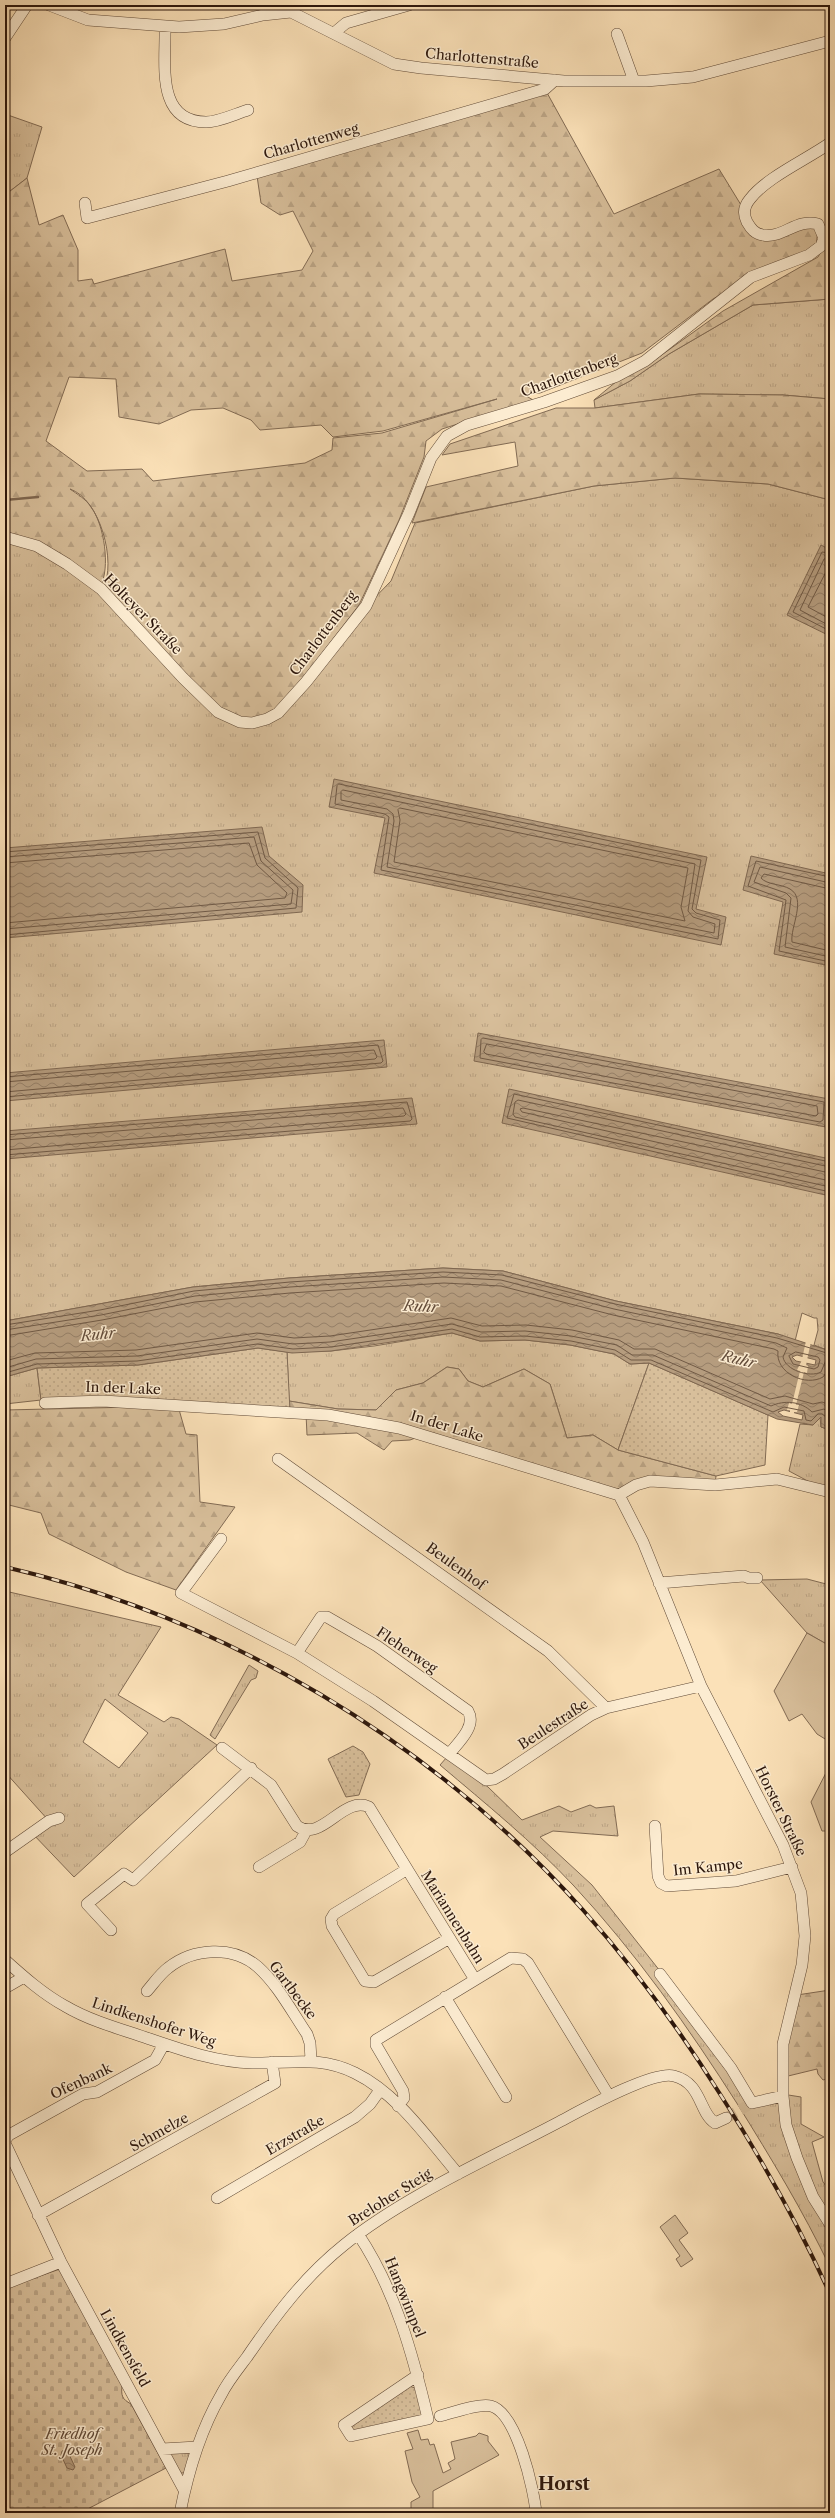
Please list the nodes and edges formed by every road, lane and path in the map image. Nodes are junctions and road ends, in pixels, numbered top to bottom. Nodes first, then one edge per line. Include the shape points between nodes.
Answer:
1 (27, 5) edge
2 (49, 5) edge
3 (409, 5) edge
4 (291, 8) edge
5 (165, 27) junction
6 (334, 34) junction
7 (617, 34) dead end
8 (5, 38) edge
9 (830, 41) edge
10 (555, 80) junction
11 (634, 81) junction
12 (248, 110) dead end
13 (830, 142) edge
14 (85, 202) dead end
15 (5, 537) edge
16 (252, 723) joint
17 (45, 1403) dead end
18 (278, 1459) dead end
19 (830, 1492) edge
20 (622, 1494) junction
21 (221, 1539) dead end
22 (757, 1578) dead end
23 (659, 1583) junction
24 (297, 1653) junction
25 (701, 1686) junction
26 (606, 1708) junction
27 (222, 1748) dead end
28 (449, 1754) junction
29 (251, 1768) junction
30 (59, 1818) dead end
31 (655, 1826) dead end
32 (306, 1831) junction
33 (5, 1852) edge
34 (259, 1867) dead end
35 (792, 1868) junction
36 (406, 1870) junction
37 (111, 1930) dead end
38 (448, 1939) junction
39 (5, 1960) edge
40 (660, 1974) dead end
41 (24, 1977) junction
42 (474, 1978) junction
43 (5, 1988) edge
44 (147, 1990) dead end
45 (445, 1997) junction
46 (164, 2044) junction
47 (311, 2060) junction
48 (272, 2062) junction
49 (380, 2090) junction
50 (609, 2096) junction
51 (783, 2096) junction
52 (506, 2097) dead end
53 (398, 2106) junction
54 (726, 2118) tunnel mouth
55 (5, 2140) edge
56 (5, 2143) edge
57 (458, 2174) junction
58 (217, 2198) dead end
59 (38, 2215) junction
60 (830, 2224) edge
61 (358, 2234) junction
62 (61, 2262) junction
63 (5, 2284) edge
64 (418, 2375) junction
65 (440, 2416) dead end
66 (198, 2447) junction
67 (162, 2449) junction
68 (184, 2490) junction
69 (180, 2513) edge
70 (536, 2513) edge

1 - 8 street
2 - 5 street, Charlottenstraße via 88,20
3 - 6 street via 346,23
4 - 5 street, Charlottenstraße via 210,26
4 - 6 street, Charlottenstraße
5 - 12 street via 166,87 172,107 188,120 208,122
6 - 10 street, Charlottenstraße via 383,59 404,66
7 - 11 street
9 - 11 street, Charlottenstraße via 693,77
10 - 11 street, Charlottenstraße
10 - 14 street, Charlottenweg via 545,89 228,181 87,218
13 - 16 street, Charlottenberg via 769,183 750,199 745,208 745,217 750,228 762,235 770,236 795,225 810,222 818,224 824,238 821,246 809,255 751,277 645,361 618,376 467,425 447,436 432,458 366,606 284,707 267,719
15 - 16 street, Holteyer Straße via 37,546 97,585 218,712 240,722
17 - 20 street, In der Lake via 103,1401 328,1415 400,1428
18 - 26 street, Beulenhof via 548,1650
19 - 20 street via 777,1479 715,1485 650,1481 636,1485
20 - 23 street, Horster Straße via 621,1502 629,1512
21 - 24 street via 181,1593
22 - 23 street via 744,1576
23 - 25 street, Horster Straße
24 - 28 street via 373,1701
24 - 28 street, Fleherweg via 321,1617 327,1617 377,1646 468,1711 470,1726
25 - 26 street, Beulestraße
25 - 35 street, Horster Straße via 784,1845
26 - 28 street, Beulestraße via 591,1715 496,1778 486,1780
27 - 29 street
29 - 32 street via 271,1785 297,1826
29 - 37 street via 133,1880 124,1874 87,1904
30 - 33 street via 49,1821
31 - 35 street, Im Kampe via 658,1876 661,1883 667,1886 736,1881
32 - 34 street, Mariannenbahn via 300,1842
32 - 36 street, Mariannenbahn via 315,1829 353,1807 364,1805 372,1812
35 - 51 street, Horster Straße via 801,1893 805,1936 796,1993 783,2044
36 - 38 street, Mariannenbahn
36 - 38 street via 333,1915 332,1926 341,1942 365,1981 374,1982
38 - 42 street, Mariannenbahn
39 - 41 street, Lindkenshofer Weg
40 - 51 street via 731,2068 752,2104
41 - 43 street
41 - 46 street, Lindkenshofer Weg via 54,2000 78,2013
42 - 45 street
42 - 50 street, Mariannenbahn via 511,1958 523,1959
44 - 47 street, Gartbecke via 168,1967 190,1956 223,1952 243,1957 265,1974 307,2034
45 - 52 street
45 - 53 street via 376,2040 376,2045 403,2091 404,2098
46 - 48 street, Lindkenshofer Weg via 225,2060
46 - 55 street, Ofenbank via 155,2060 97,2092 83,2094 9,2135
47 - 48 street, Lindkenshofer Weg
47 - 49 street, Lindkenshofer Weg via 344,2068 366,2079
48 - 59 street, Schmelze via 275,2083
49 - 53 street, Lindkenshofer Weg
49 - 58 street, Erzstraße via 370,2104 355,2117
50 - 54 street, Breloher Steig via 661,2076 673,2076 685,2081 695,2091 711,2120 715,2123
50 - 57 street, Breloher Steig
51 - 60 street, Horster Straße via 786,2125 792,2144 813,2198
53 - 57 street, Lindkenshofer Weg
56 - 59 street, Lindkensfeld
57 - 61 street, Breloher Steig
59 - 62 street, Lindkensfeld
61 - 64 street, Hangwimpel via 380,2271 405,2332
61 - 66 street, Breloher Steig via 307,2279 276,2313 222,2392
62 - 63 street
62 - 67 street, Lindkensfeld
64 - 64 street, Hangwimpel via 344,2425 351,2436 428,2419
65 - 70 street via 486,2406 492,2406 499,2412 520,2444
66 - 67 street
66 - 68 street, Breloher Steig
67 - 68 street, Lindkensfeld
68 - 69 street, Breloher Steig

